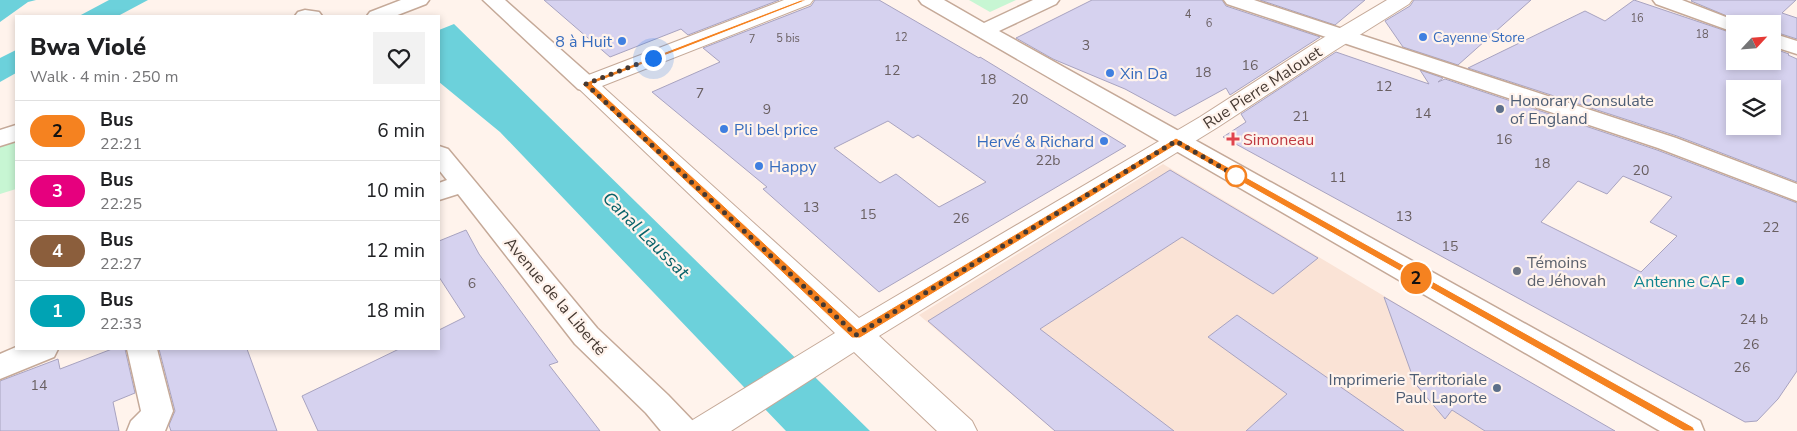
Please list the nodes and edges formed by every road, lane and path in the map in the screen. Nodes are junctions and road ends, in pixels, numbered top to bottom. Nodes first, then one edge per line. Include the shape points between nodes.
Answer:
1 (419, 0) edge
2 (803, 0) edge
3 (929, 0) edge
4 (1049, 0) edge
5 (1234, 0) edge
6 (1402, 0) edge
7 (1663, 0) edge
8 (502, 2) edge
9 (380, 15) edge
10 (1726, 23) edge
11 (982, 31) junction
12 (1342, 36) junction
13 (1781, 42) edge
14 (1797, 48) edge
15 (586, 84) junction
16 (15, 132) edge
17 (0, 139) edge
18 (1176, 141) junction
19 (440, 157) edge
20 (451, 188) edge
21 (1797, 193) edge
22 (856, 335) junction
23 (41, 350) edge
24 (142, 350) edge
25 (0, 367) edge
26 (708, 428) edge
27 (143, 431) edge
28 (681, 431) edge
29 (960, 431) edge
30 (1688, 431) edge

1 - 9 street
2 - 15 street
3 - 11 street
4 - 11 street
5 - 12 street
6 - 12 street, Rue Pierre Malouet
7 - 10 street
8 - 15 street
11 - 18 street
12 - 18 street, Rue Pierre Malouet
12 - 21 street via 1667,143
13 - 14 street
15 - 22 street
16 - 17 street
18 - 22 street, Rue Pierre Malouet
18 - 30 street
19 - 20 street, Avenue de la Liberté
20 - 28 street, Avenue de la Liberté via 586,336
22 - 26 street, Rue Pierre Malouet
22 - 29 street
23 - 25 street
24 - 27 street via 156,411 153,422

